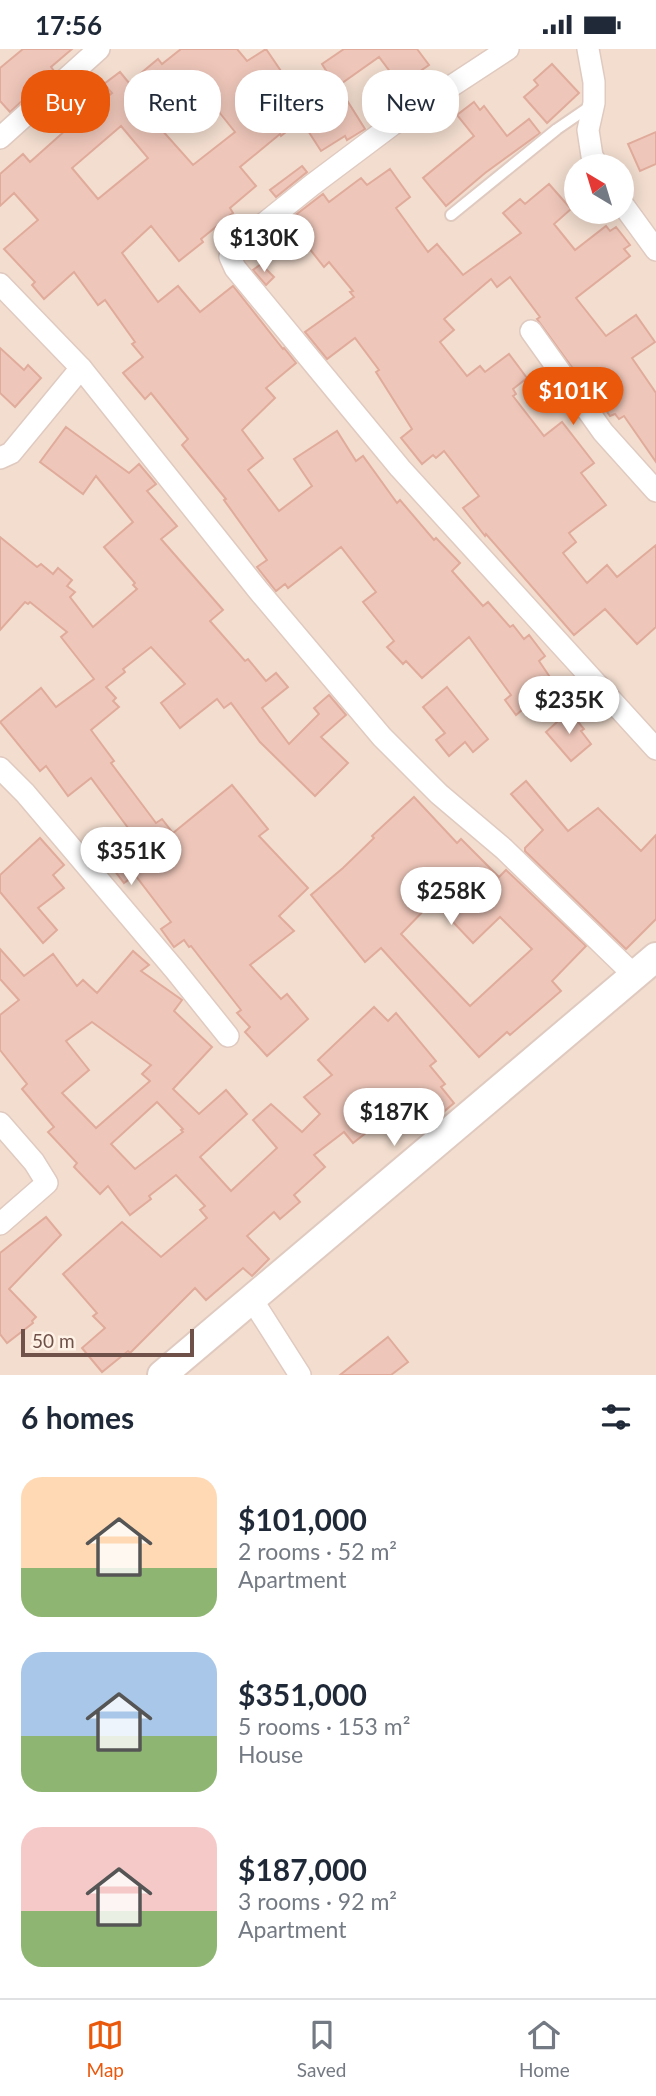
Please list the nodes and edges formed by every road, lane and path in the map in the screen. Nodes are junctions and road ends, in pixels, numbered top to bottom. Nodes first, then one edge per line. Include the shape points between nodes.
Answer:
1 (99, 49) edge
2 (508, 49) edge
3 (588, 49) edge
4 (594, 103) junction
5 (0, 138) edge
6 (592, 154) edge
7 (452, 215) dead end
8 (634, 220) edge
9 (656, 250) edge
10 (0, 284) edge
11 (531, 331) dead end
12 (81, 368) junction
13 (0, 458) edge
14 (656, 491) edge
15 (656, 749) edge
16 (0, 768) edge
17 (656, 957) edge
18 (634, 975) junction
19 (228, 1036) dead end
20 (0, 1123) edge
21 (0, 1224) edge
22 (251, 1298) junction
23 (162, 1375) edge
24 (300, 1375) edge

1 - 5 street
2 - 15 street via 382,132 236,246 230,257 400,468
3 - 4 street
4 - 6 street via 588,130
4 - 7 lane
8 - 9 street
10 - 12 street
11 - 14 street via 603,432
12 - 13 street via 11,453
12 - 18 street via 382,737
16 - 19 street
17 - 18 street
18 - 22 street
20 - 21 street via 47,1183
22 - 23 street
22 - 24 street

